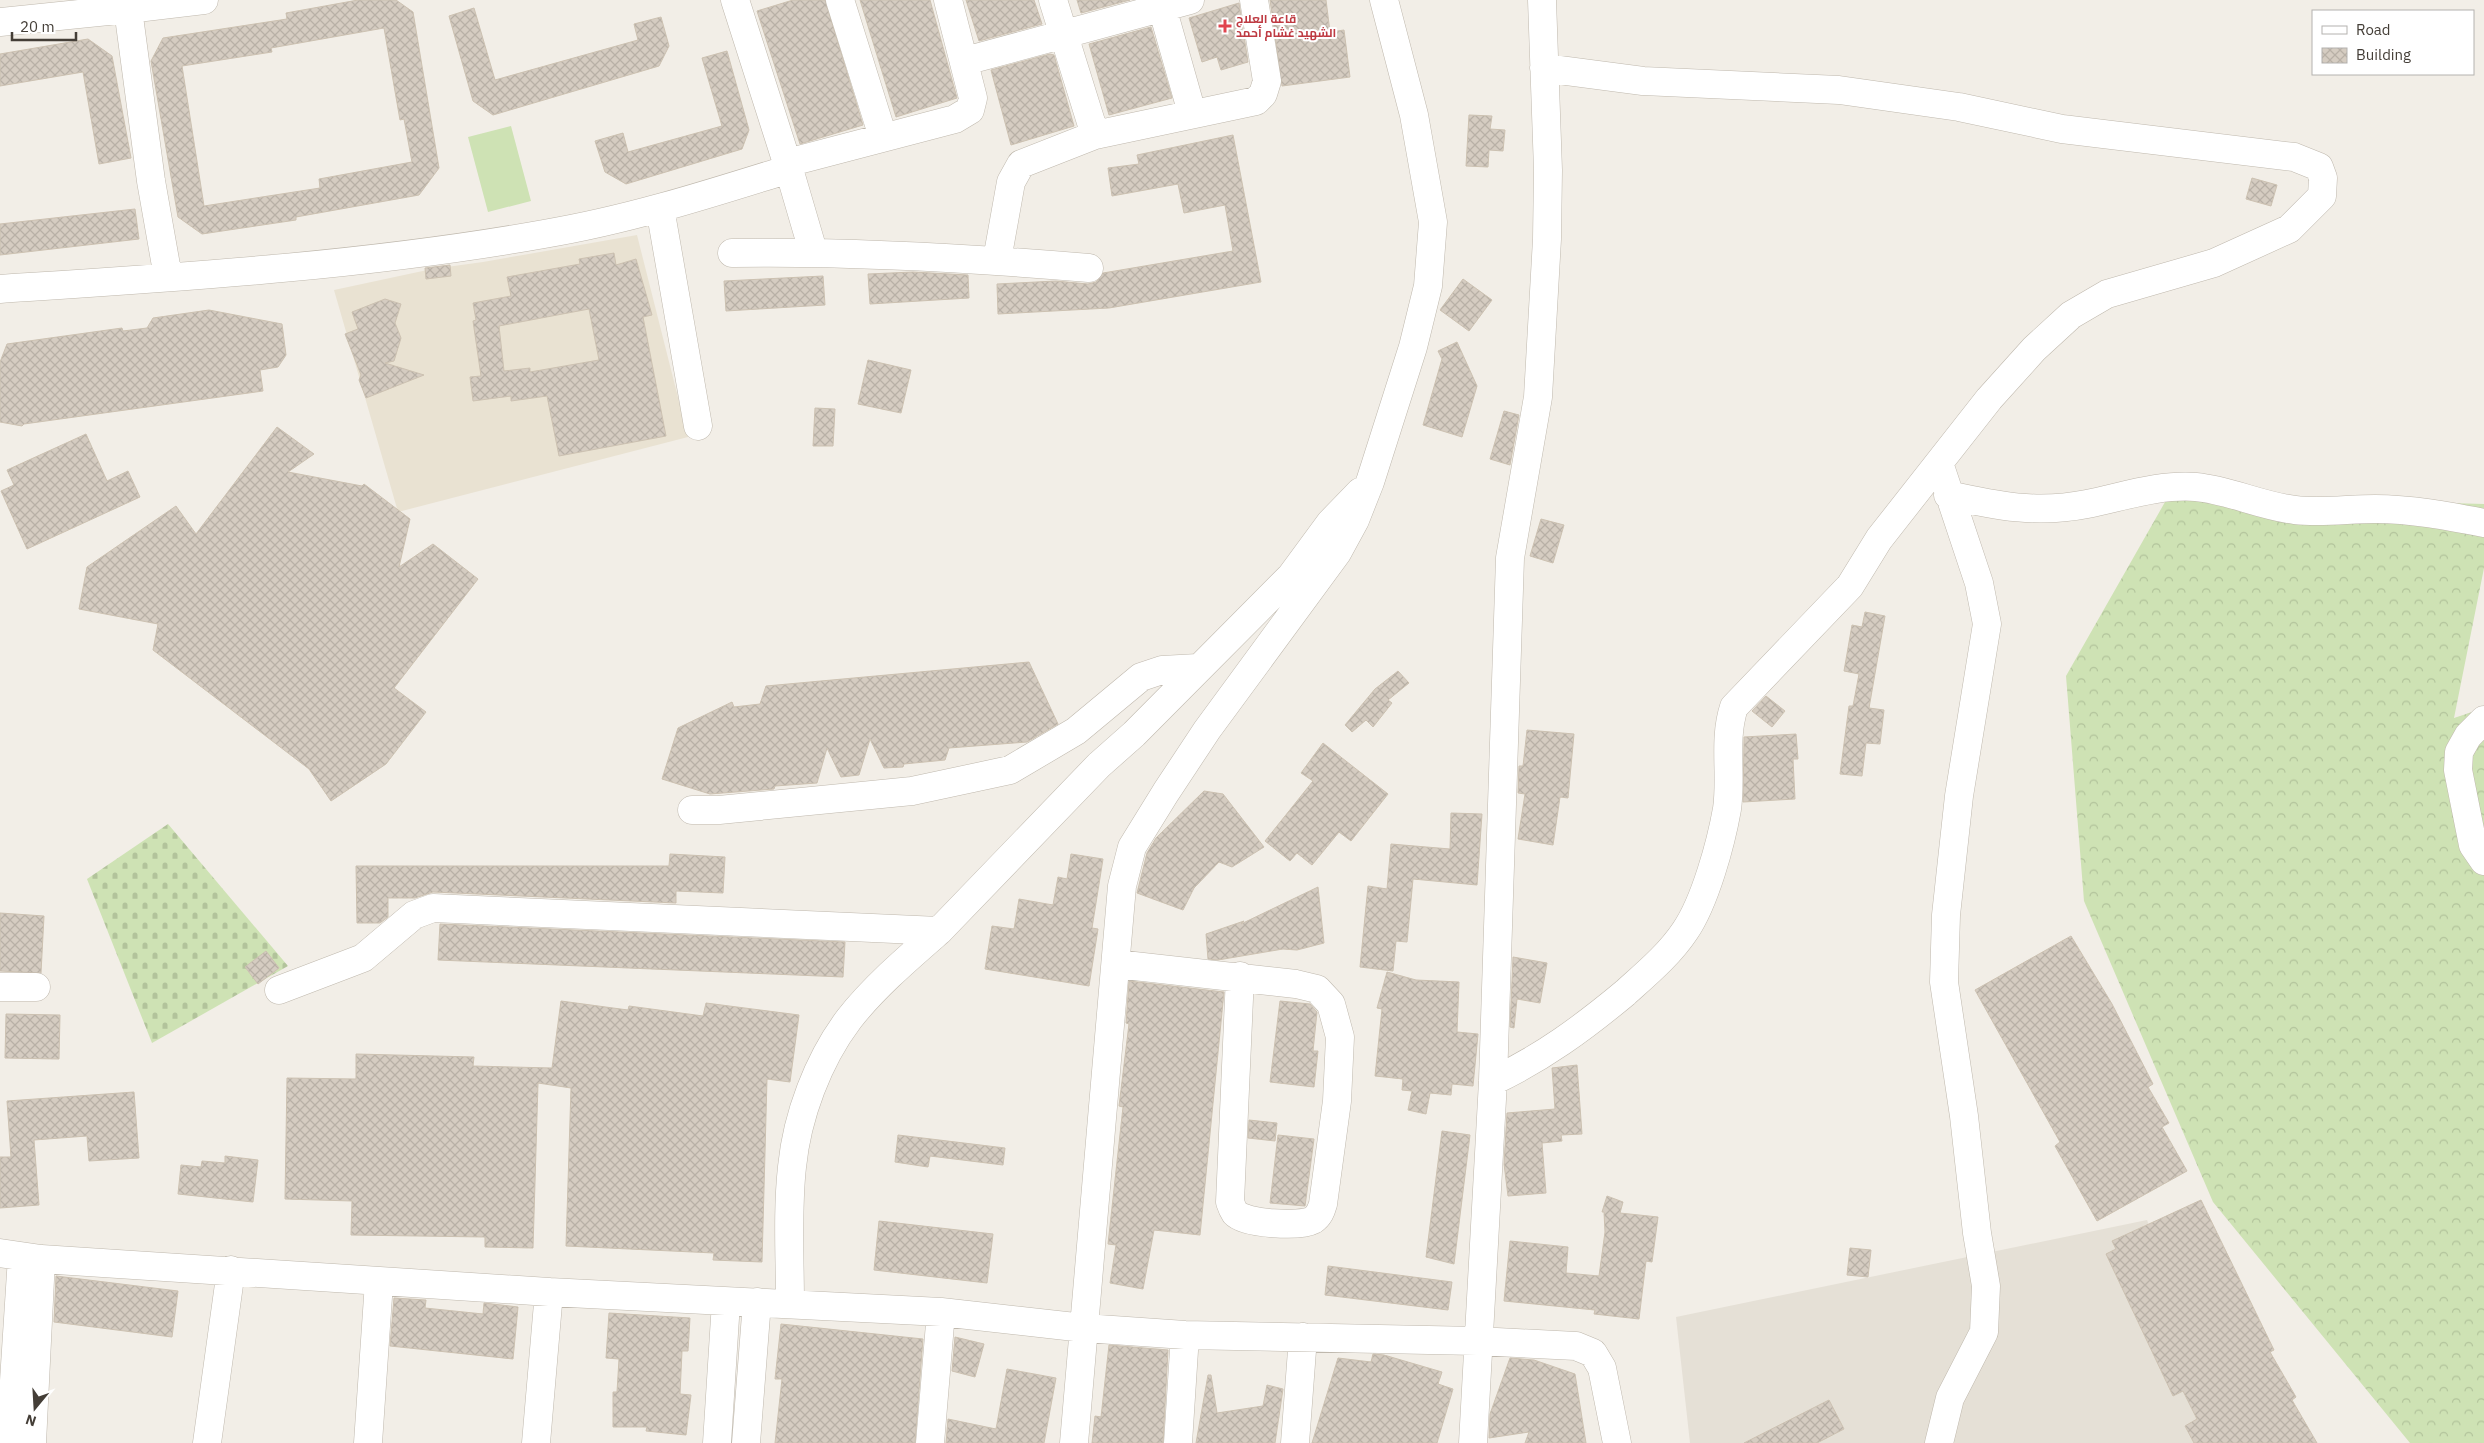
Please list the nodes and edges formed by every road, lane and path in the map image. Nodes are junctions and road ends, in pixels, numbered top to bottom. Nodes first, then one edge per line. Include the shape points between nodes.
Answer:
1 (204, 0) edge
2 (735, 0) edge
3 (840, 0) edge
4 (948, 0) edge
5 (1054, 0) edge
6 (1190, 0) edge
7 (1254, 0) edge
8 (1384, 0) edge
9 (1542, 0) edge
10 (1161, 4) edge
11 (128, 9) junction
12 (0, 22) edge
13 (1064, 35) junction
14 (965, 61) junction
15 (1544, 68) junction
16 (1192, 113) junction
17 (1095, 135) junction
18 (883, 137) junction
19 (788, 166) junction
20 (660, 208) junction
21 (813, 251) junction
22 (732, 253) dead end
23 (996, 260) junction
24 (1089, 268) dead end
25 (168, 277) junction
26 (0, 289) edge
27 (698, 426) dead end
28 (1939, 462) junction
29 (1370, 482) junction
30 (1948, 495) junction
31 (2484, 523) edge
32 (1198, 668) junction
33 (2484, 720) edge
34 (692, 810) dead end
35 (2484, 861) edge
36 (939, 931) junction
37 (1116, 964) junction
38 (1240, 976) junction
39 (0, 987) edge
40 (36, 987) dead end
41 (279, 990) dead end
42 (1493, 1081) junction
43 (21, 1256) edge
44 (231, 1270) junction
45 (379, 1282) junction
46 (550, 1292) junction
47 (726, 1302) junction
48 (757, 1302) junction
49 (790, 1304) junction
50 (941, 1312) junction
51 (1084, 1328) junction
52 (1185, 1335) junction
53 (1303, 1336) junction
54 (1478, 1341) junction
55 (10, 1443) edge
56 (32, 1443) edge
57 (206, 1443) edge
58 (368, 1443) edge
59 (536, 1443) edge
60 (717, 1443) edge
61 (746, 1443) edge
62 (930, 1443) edge
63 (1074, 1443) edge
64 (1178, 1443) edge
65 (1295, 1443) edge
66 (1473, 1443) edge
67 (1616, 1443) edge
68 (1939, 1443) edge

1 - 11 street
2 - 19 street
3 - 18 street
4 - 14 street
5 - 13 street
6 - 10 street
7 - 16 street via 1267,81 1263,94 1256,101
8 - 29 street via 1414,115 1433,222 1428,286 1413,347
9 - 15 street
10 - 13 street
10 - 16 street
11 - 12 street
11 - 25 street via 151,181
13 - 14 street
13 - 17 street
14 - 18 street via 974,98 964,116
15 - 28 street via 1644,81 1839,90 1959,108 2062,129 2294,157 2319,167 2324,178 2322,196 2289,229 2214,263 2107,294 2071,315 2034,349 1989,399
15 - 42 street via 1547,239 1538,397 1510,558
16 - 17 street
17 - 23 street via 1035,157 1017,168 1011,182
18 - 19 street
19 - 20 street
19 - 21 street
20 - 25 street via 546,234 439,250
20 - 27 street
21 - 22 street
21 - 23 street
23 - 24 street
25 - 26 street
28 - 30 street
28 - 42 street via 1879,539 1850,586 1734,708 1728,729 1727,808 1712,873 1686,930 1654,968 1577,1033 1526,1066
29 - 32 street via 1330,523 1290,576
29 - 37 street via 1337,553 1208,730 1132,847 1122,886
30 - 31 street via 2000,507 2046,509 2135,493 2196,487 2264,505 2298,510 2403,510
30 - 68 street via 1979,583 1987,624 1958,796 1946,915 1944,982 1986,1286 1984,1332 1950,1398
32 - 34 street via 1162,670 1141,677 1076,731 1010,770 912,791
32 - 36 street
33 - 35 street via 2468,736 2460,752 2458,770 2473,845
36 - 41 street via 433,908 414,915 363,958
36 - 49 street via 913,953 850,1019 833,1044 804,1109 792,1166
37 - 38 street
37 - 51 street
38 - 38 street via 1230,1202 1236,1214 1252,1221 1276,1224 1311,1221 1320,1214 1323,1204 1337,1102 1340,1037 1331,1004 1317,989
39 - 40 street
42 - 54 street
43 - 44 street
43 - 55 street
43 - 56 street
44 - 45 street
44 - 57 street
45 - 46 street
45 - 58 street
46 - 47 street
46 - 59 street
47 - 48 street
47 - 60 street
48 - 49 street
48 - 61 street
49 - 50 street
50 - 51 street
50 - 62 street
51 - 52 street
51 - 63 street
52 - 53 street
52 - 64 street
53 - 54 street
53 - 65 street
54 - 66 street
54 - 67 street via 1576,1346 1593,1353 1602,1368

